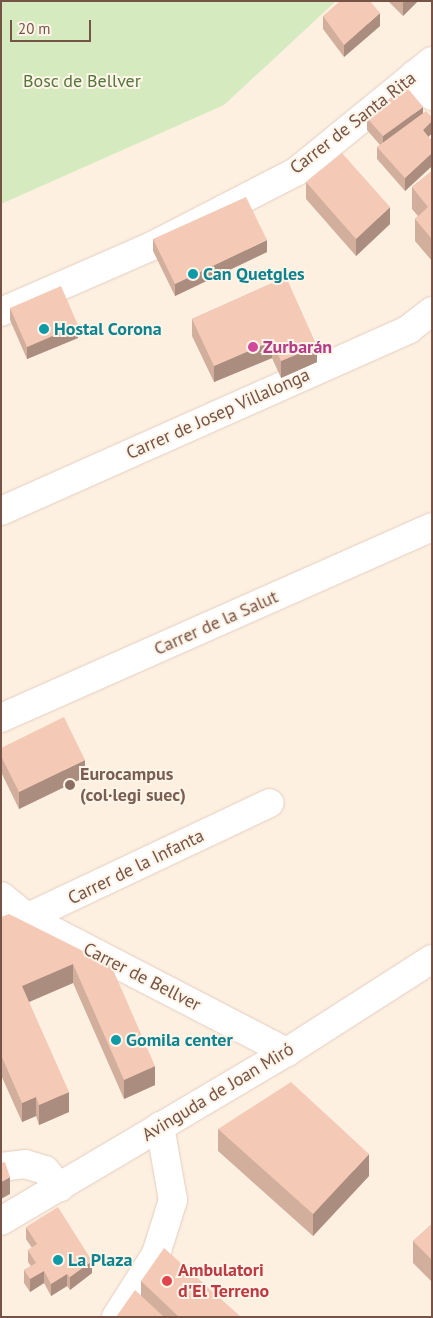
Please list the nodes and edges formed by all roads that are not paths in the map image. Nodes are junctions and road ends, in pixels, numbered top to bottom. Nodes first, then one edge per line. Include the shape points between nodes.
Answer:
1 (423, 68) edge
2 (432, 96) edge
3 (432, 311) edge
4 (1, 312) edge
5 (1, 511) edge
6 (432, 527) edge
7 (1, 718) edge
8 (270, 803) dead end
9 (1, 896) edge
10 (28, 918) junction
11 (1, 930) edge
12 (432, 959) edge
13 (286, 1052) junction
14 (160, 1126) junction
15 (1, 1166) edge
16 (60, 1187) junction
17 (1, 1221) edge
18 (131, 1308) edge

1 - 2 street
1 - 4 street, Carrer de Santa Rita via 297,171 152,246
3 - 5 street, Carrer de Josep Villalonga via 408,329
6 - 7 street, Carrer de la Salut
8 - 10 street, Carrer de la Infanta
9 - 10 street, Carrer de Bellver
10 - 11 street, Carrer de la Infanta
10 - 13 street, Carrer de Bellver
12 - 13 street, Avinguda de Joan Miró
13 - 14 street, Avinguda de Joan Miró
14 - 16 street, Avinguda de Joan Miró
14 - 18 street via 174,1200 156,1254
15 - 16 street via 25,1164 46,1170
16 - 17 street, Avinguda de Joan Miró

